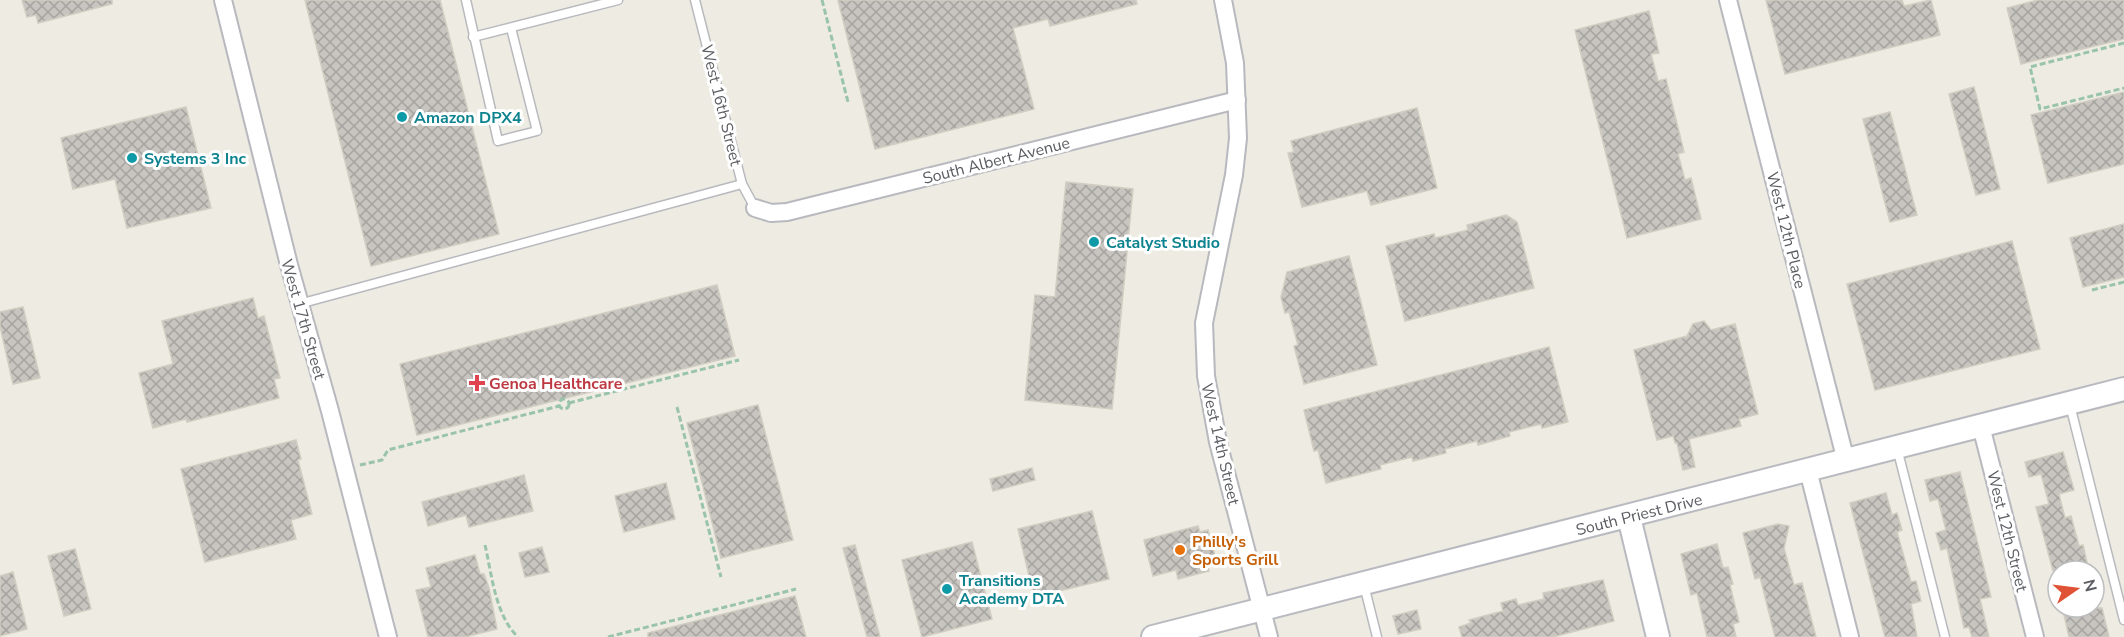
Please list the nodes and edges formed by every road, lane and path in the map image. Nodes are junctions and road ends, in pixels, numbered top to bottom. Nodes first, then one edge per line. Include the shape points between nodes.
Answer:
1 (223, 0) edge
2 (466, 0) edge
3 (618, 0) edge
4 (695, 0) edge
5 (822, 0) edge
6 (1223, 0) edge
7 (1728, 0) edge
8 (511, 28) junction
9 (473, 37) junction
10 (2124, 43) edge
11 (2124, 88) edge
12 (1237, 100) junction
13 (848, 102) dead end
14 (742, 184) junction
15 (755, 208) joint
16 (2124, 282) edge
17 (2092, 290) dead end
18 (299, 304) junction
19 (739, 360) dead end
20 (2124, 389) edge
21 (569, 403) junction
22 (2069, 403) junction
23 (559, 406) junction
24 (677, 407) dead end
25 (1982, 426) junction
26 (1897, 447) junction
27 (1846, 461) junction
28 (360, 465) dead end
29 (1808, 470) junction
30 (1629, 517) junction
31 (485, 545) dead end
32 (721, 577) dead end
33 (1364, 584) junction
34 (796, 589) dead end
35 (1262, 609) junction
36 (2124, 620) edge
37 (1158, 636) edge
38 (388, 637) edge
39 (518, 637) edge
40 (608, 637) edge
41 (1269, 637) edge
42 (1377, 637) edge
43 (1658, 637) edge
44 (1850, 637) edge
45 (1945, 637) edge
46 (2035, 637) edge

1 - 18 street, West 17th Street
2 - 9 lane
3 - 8 lane
4 - 14 lane, West 16th Street
5 - 13 path
6 - 12 street, West 14th Street via 1235,63
7 - 27 street, West 12th Place
8 - 9 lane
8 - 9 lane via 537,131 498,141
10 - 11 path via 2030,67 2040,109
12 - 15 street, South Albert Avenue via 787,212
12 - 35 street, West 14th Street via 1234,175 1204,323 1206,376 1218,442
14 - 15 lane, West 16th Street
14 - 18 lane
16 - 17 path
18 - 38 street, West 17th Street
19 - 21 path
20 - 22 main road, South Priest Drive
21 - 23 path via 564,409
21 - 23 path via 562,400
22 - 25 main road, South Priest Drive
22 - 36 lane
23 - 28 path via 388,450 382,460
24 - 32 path
25 - 26 main road, South Priest Drive
25 - 46 street, West 12th Street
26 - 27 main road, South Priest Drive
26 - 45 lane
27 - 29 main road, South Priest Drive
29 - 30 main road, South Priest Drive
29 - 44 street
30 - 33 main road, South Priest Drive
30 - 43 main road
31 - 39 path via 501,609
33 - 35 main road, South Priest Drive
33 - 42 lane
34 - 40 path
35 - 37 main road, South Priest Drive
35 - 41 street, West 14th Street

